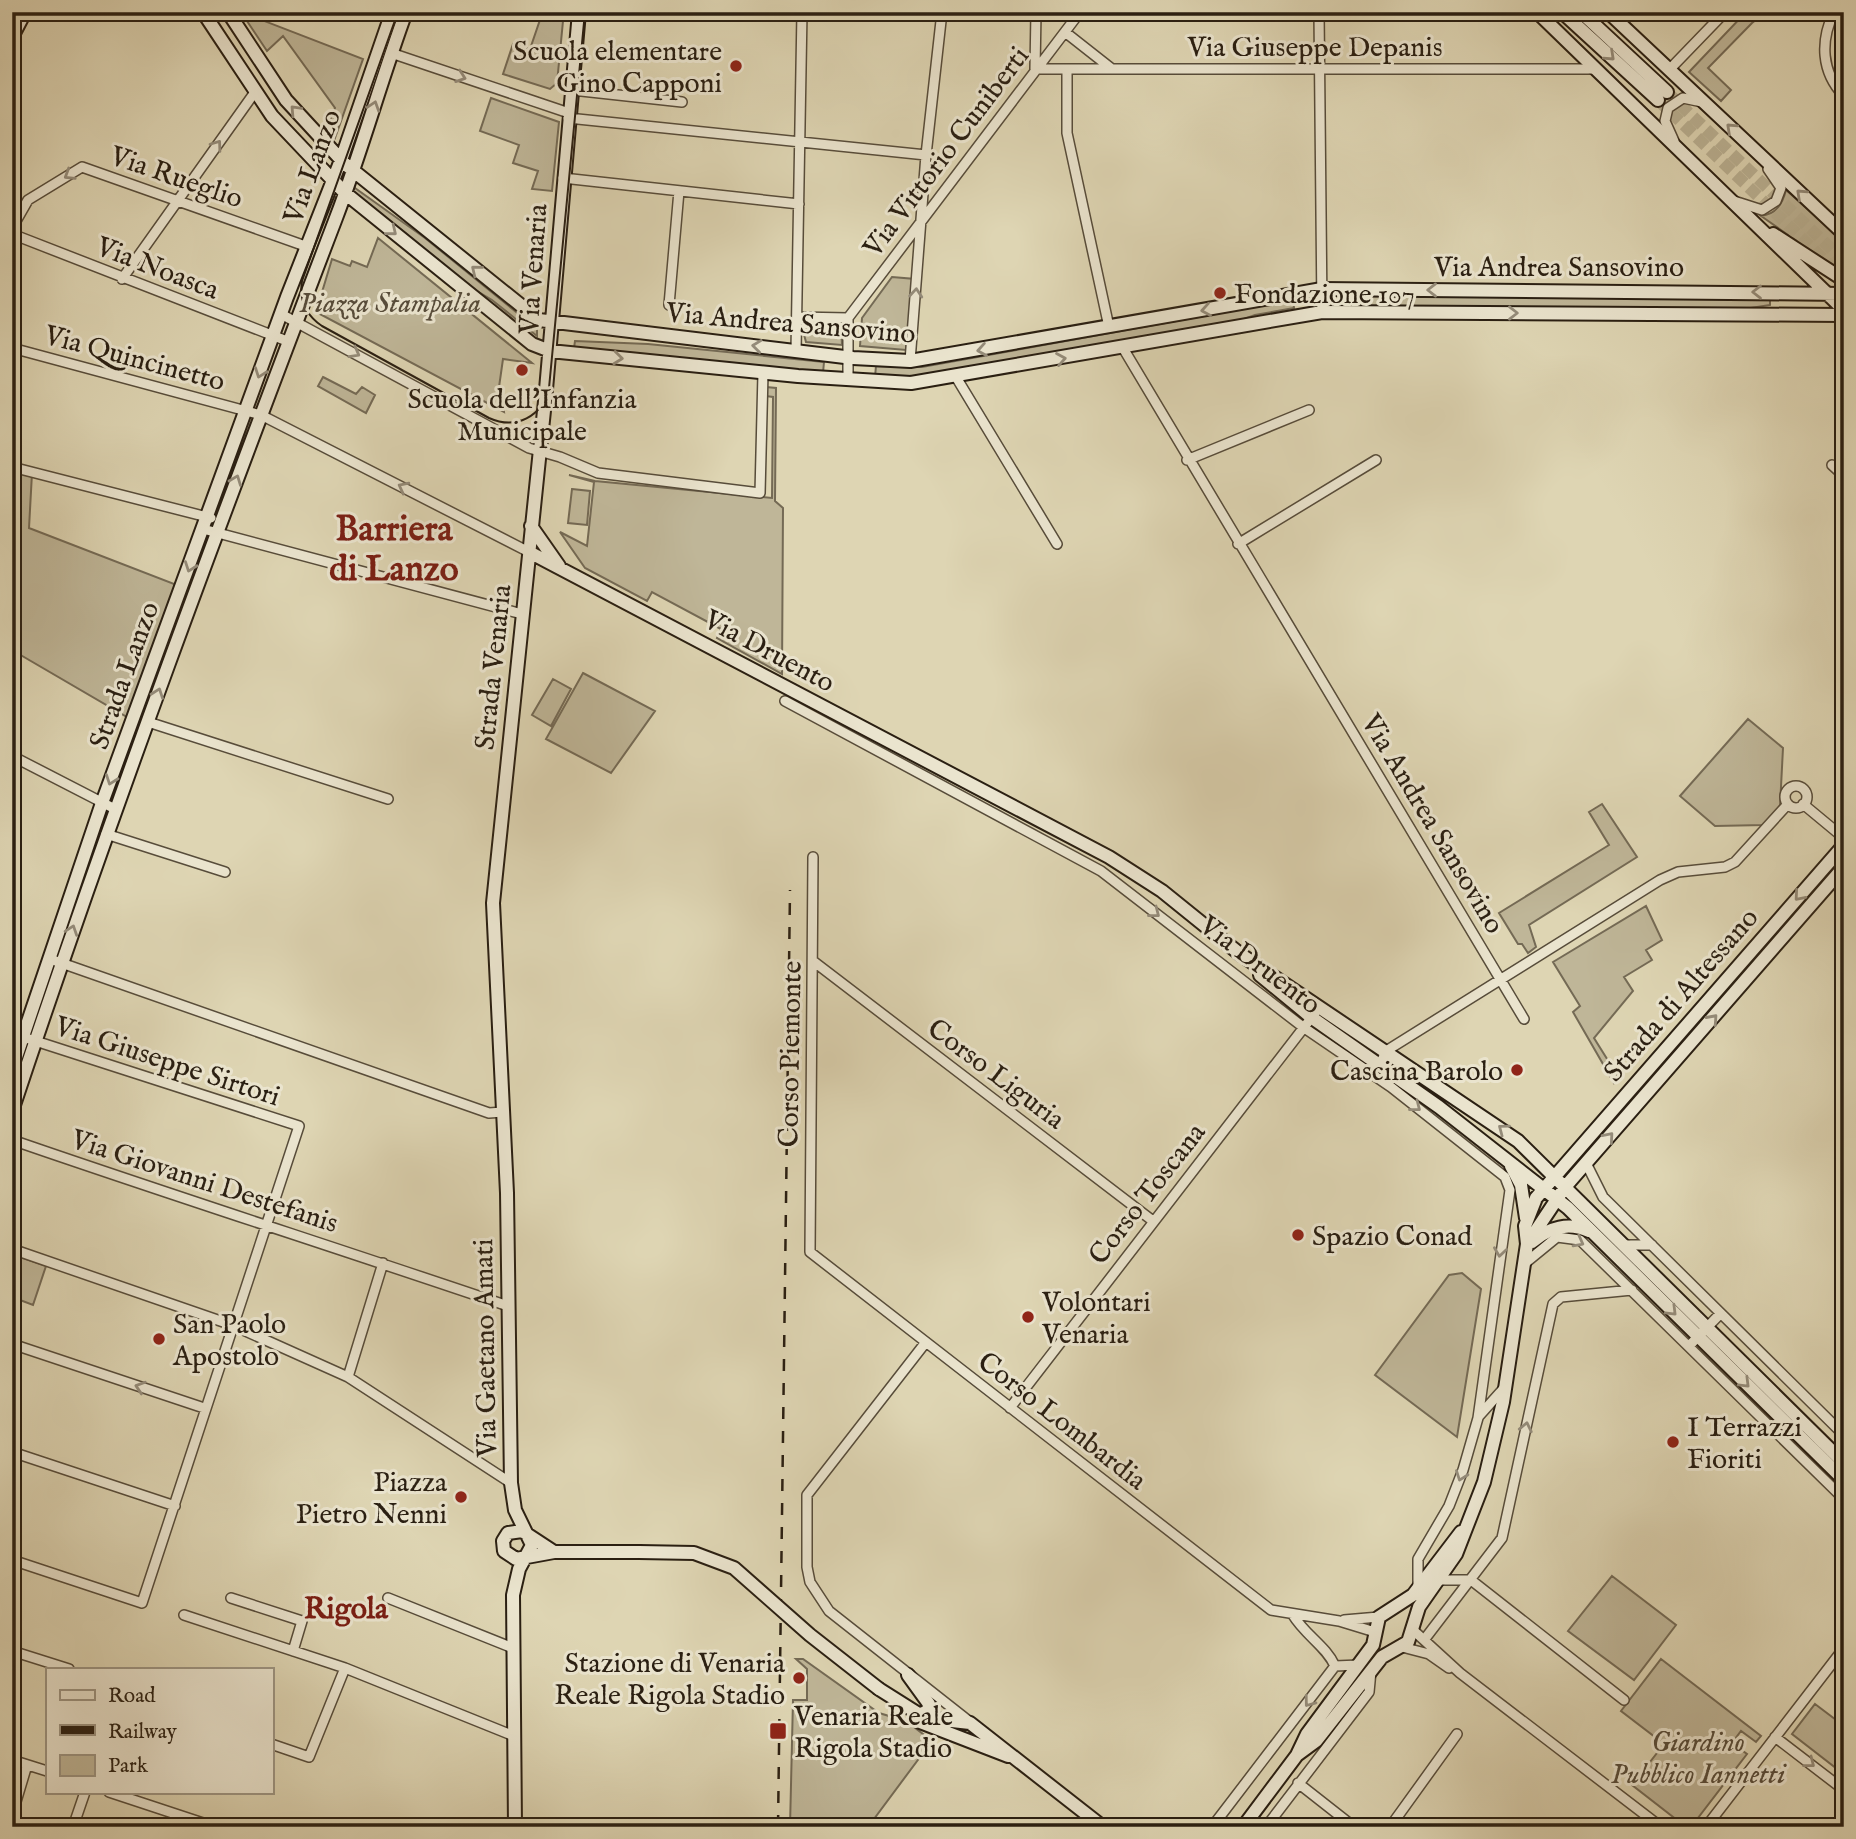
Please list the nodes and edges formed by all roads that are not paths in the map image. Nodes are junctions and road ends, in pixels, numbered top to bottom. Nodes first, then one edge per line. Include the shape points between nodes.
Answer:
1 (25, 12) edge
2 (203, 12) edge
3 (228, 12) edge
4 (392, 12) edge
5 (407, 12) edge
6 (563, 12) edge
7 (802, 12) edge
8 (942, 12) edge
9 (1036, 12) edge
10 (1080, 12) edge
11 (1319, 12) edge
12 (1537, 12) edge
13 (1562, 12) edge
14 (1581, 12) edge
15 (1608, 12) edge
16 (1725, 12) edge
17 (1834, 12) edge
18 (579, 15) edge
19 (1065, 32) junction
20 (12, 37) edge
21 (391, 53) junction
22 (1320, 68) junction
23 (1035, 69) junction
24 (1067, 69) junction
25 (1112, 69) junction
26 (1594, 69) junction
27 (1669, 69) junction
28 (572, 90) junction
29 (255, 92) junction
30 (1844, 96) edge
31 (681, 102) dead end
32 (1703, 102) junction
33 (569, 116) junction
34 (800, 143) junction
35 (1681, 153) junction
36 (1758, 154) junction
37 (926, 155) junction
38 (341, 160) junction
39 (352, 171) junction
40 (925, 176) junction
41 (563, 178) junction
42 (333, 180) junction
43 (944, 189) junction
44 (679, 191) junction
45 (345, 193) junction
46 (1726, 198) junction
47 (178, 200) junction
48 (800, 204) junction
49 (923, 216) junction
50 (1746, 216) junction
51 (12, 228) edge
52 (12, 234) edge
53 (1844, 234) edge
54 (308, 247) junction
55 (122, 279) junction
56 (1844, 280) edge
57 (1322, 289) junction
58 (1825, 293) junction
59 (1844, 293) edge
60 (1844, 300) edge
61 (669, 305) dead end
62 (1322, 312) junction
63 (1844, 313) edge
64 (281, 314) junction
65 (797, 317) junction
66 (848, 318) junction
67 (295, 321) junction
68 (551, 322) junction
69 (1109, 327) junction
70 (274, 336) junction
71 (287, 341) junction
72 (12, 348) edge
73 (1123, 348) junction
74 (550, 351) junction
75 (796, 351) junction
76 (849, 357) junction
77 (910, 361) junction
78 (763, 373) junction
79 (956, 377) junction
80 (848, 380) junction
81 (246, 410) junction
82 (1309, 410) dead end
83 (261, 415) junction
84 (540, 452) junction
85 (1187, 460) junction
86 (1376, 460) dead end
87 (1832, 466) dead end
88 (12, 467) edge
89 (1844, 476) edge
90 (212, 525) junction
91 (531, 526) junction
92 (1057, 544) dead end
93 (1238, 544) junction
94 (529, 552) junction
95 (560, 568) junction
96 (522, 614) junction
97 (785, 701) dead end
98 (148, 722) junction
99 (12, 756) edge
100 (388, 799) dead end
101 (102, 803) junction
102 (1788, 804) junction
103 (1803, 804) junction
104 (115, 809) junction
105 (106, 834) junction
106 (1844, 838) edge
107 (1844, 845) edge
108 (813, 857) dead end
109 (1109, 857) junction
110 (1844, 867) edge
111 (1101, 871) junction
112 (225, 872) dead end
113 (55, 960) junction
114 (813, 961) junction
115 (1499, 978) junction
116 (1311, 1017) junction
117 (1524, 1019) dead end
118 (29, 1039) junction
119 (1386, 1051) junction
120 (1380, 1065) junction
121 (12, 1069) edge
122 (1396, 1083) junction
123 (12, 1111) edge
124 (503, 1112) junction
125 (12, 1140) edge
126 (1505, 1157) junction
127 (1586, 1163) junction
128 (1553, 1175) junction
129 (506, 1185) joint
130 (1544, 1187) junction
131 (1565, 1187) junction
132 (1556, 1198) junction
133 (1527, 1218) junction
134 (1153, 1221) junction
135 (268, 1228) junction
136 (1592, 1232) junction
137 (1625, 1245) junction
138 (1652, 1245) junction
139 (1526, 1247) junction
140 (12, 1249) edge
141 (810, 1252) joint
142 (1622, 1261) junction
143 (383, 1263) junction
144 (1523, 1265) junction
145 (1677, 1270) junction
146 (1620, 1278) junction
147 (1632, 1290) junction
148 (1676, 1296) junction
149 (508, 1306) junction
150 (1720, 1314) junction
151 (232, 1325) junction
152 (1698, 1337) junction
153 (926, 1342) junction
154 (12, 1344) edge
155 (348, 1377) junction
156 (1506, 1386) junction
157 (204, 1408) junction
158 (1010, 1408) junction
159 (1478, 1418) junction
160 (1844, 1435) edge
161 (12, 1452) edge
162 (1844, 1463) edge
163 (511, 1483) junction
164 (1842, 1489) edge
165 (175, 1506) junction
166 (515, 1510) junction
167 (1463, 1530) junction
168 (509, 1532) junction
169 (527, 1534) junction
170 (554, 1552) junction
171 (507, 1555) junction
172 (525, 1557) junction
173 (12, 1560) edge
174 (1439, 1580) junction
175 (1471, 1580) junction
176 (1418, 1588) junction
177 (513, 1595) junction
178 (231, 1598) dead end
179 (388, 1598) dead end
180 (1393, 1610) junction
181 (184, 1615) dead end
182 (1293, 1615) junction
183 (1379, 1617) junction
184 (1339, 1621) junction
185 (1412, 1626) junction
186 (1375, 1633) junction
187 (1424, 1640) junction
188 (513, 1648) junction
189 (1397, 1648) junction
190 (1844, 1648) edge
191 (12, 1651) edge
192 (293, 1651) junction
193 (1335, 1666) junction
194 (1365, 1667) junction
195 (66, 1668) edge
196 (345, 1668) junction
197 (1460, 1673) junction
198 (908, 1675) junction
199 (1624, 1700) dead end
200 (905, 1708) junction
201 (918, 1715) junction
202 (970, 1723) junction
203 (1457, 1734) dead end
204 (514, 1736) junction
205 (1776, 1737) junction
206 (273, 1745) edge
207 (12, 1759) edge
208 (1018, 1760) junction
209 (27, 1765) junction
210 (46, 1771) edge
211 (1298, 1783) junction
212 (1844, 1790) edge
213 (84, 1794) edge
214 (116, 1794) edge
215 (12, 1815) edge
216 (185, 1817) junction
217 (73, 1827) edge
218 (181, 1827) edge
219 (215, 1827) edge
220 (515, 1827) edge
221 (1103, 1827) edge
222 (1212, 1827) edge
223 (1243, 1827) edge
224 (1266, 1827) edge
225 (1354, 1827) edge
226 (1390, 1827) edge
227 (1661, 1827) edge
228 (1706, 1827) edge

1 - 20 street
2 - 29 street
38 -> 3 street via 286,100
4 - 38 street, Via Lanzo
5 - 21 street, Via Lanzo
6 - 18 street, Via Venaria
7 - 34 street
8 - 37 street
9 - 23 street
10 - 19 street, Via Vittorio Cuniberti
11 - 22 street
12 - 26 street
13 -> 14 street via 1662,96
15 - 27 street
16 - 27 street
17 - 30 street via 1824,51 1831,79
18 - 28 street, Via Venaria
19 - 23 street, Via Vittorio Cuniberti
19 - 25 street
21 -> 33 street
39 -> 21 street, Via Lanzo
22 - 25 street, Via Giuseppe Depanis
22 - 26 street, Via Giuseppe Depanis
22 - 57 street
23 - 24 street, Via Giuseppe Depanis
23 - 43 street, Via Vittorio Cuniberti
24 - 25 street, Via Giuseppe Depanis
24 - 69 street via 1067,133
26 - 35 street
27 - 32 street
28 - 31 street
28 - 33 street, Via Venaria
29 - 42 street
47 -> 29 street
32 - 35 street via 1681,99 1666,111 1666,124
36 -> 32 street
33 - 34 street
33 - 41 street, Via Venaria
34 - 37 street
34 - 48 street
35 - 46 street
36 - 46 street via 1780,186 1778,198 1762,210
53 -> 36 street
37 - 40 street
38 - 39 street
38 - 42 street, Via Lanzo
39 - 45 street, Via Lanzo
68 -> 39 street via 539,320
40 - 43 street
40 - 49 street
41 - 44 street
41 - 68 street, Via Venaria
42 - 45 street
42 - 54 street, Via Lanzo
43 - 49 street, Via Vittorio Cuniberti
44 - 48 street
44 - 61 street
45 - 67 street, Via Lanzo
45 -> 74 street via 532,344
46 - 50 street
47 -> 51 street, Via Rueglio via 82,167 28,200
47 - 54 street, Via Rueglio
47 - 55 street
48 - 65 street
49 - 66 street, Via Vittorio Cuniberti
77 -> 49 street
50 - 56 street
50 - 58 street
52 - 55 street, Via Noasca
54 - 64 street, Via Lanzo
55 - 70 street, Via Noasca
58 -> 57 street, Via Andrea Sansovino
57 - 62 street
57 -> 69 street, Via Andrea Sansovino
58 - 59 street, Via Andrea Sansovino
58 - 60 street
58 - 63 street
62 -> 63 street, Via Andrea Sansovino
62 - 73 street, Via Andrea Sansovino
64 - 67 street
64 - 70 street, Via Lanzo
65 - 66 street
65 - 75 street
66 - 76 street
67 - 71 street, Strada Lanzo
67 -> 84 street
68 - 74 street, Via Venaria
75 -> 68 street, Via Andrea Sansovino
69 -> 77 street, Via Andrea Sansovino
70 - 71 street, Via Noasca
70 -> 81 street, Strada Lanzo
71 - 83 street, Strada Lanzo
72 - 81 street, Via Quincinetto
79 -> 73 street, Via Andrea Sansovino
73 - 85 street, Via Andrea Sansovino
74 -> 78 street, Via Andrea Sansovino
74 - 84 street, Via Venaria
75 - 76 street, Via Andrea Sansovino
76 - 77 street, Via Andrea Sansovino
76 - 80 street
78 - 80 street, Via Andrea Sansovino
78 - 84 street via 760,493 598,473
79 - 80 street, Via Andrea Sansovino via 904,384
79 - 92 street
81 - 83 street
81 - 90 street, Strada Lanzo
82 - 85 street
90 -> 83 street, Strada Lanzo
94 -> 83 street, Via Druento
84 - 91 street, Strada Venaria
85 - 93 street, Via Andrea Sansovino
86 - 93 street
87 - 89 street
88 - 90 street
90 - 96 street
98 -> 90 street, Strada Lanzo
90 -> 101 street, Strada Lanzo
91 - 94 street, Strada Venaria
91 - 95 street
93 - 115 street, Via Andrea Sansovino
94 - 95 street, Via Druento
94 - 96 street, Strada Venaria
95 - 109 street, Via Druento
96 - 124 street, Strada Venaria via 493,903
97 - 111 street, Via Druento
98 - 100 street, Strada Lanzo
98 - 104 street, Strada Lanzo
99 - 101 street
101 - 104 street
101 - 113 street, Strada Lanzo
102 - 103 street
102 - 103 street, Strada di Altessano via 1786,792 1797,786 1805,792
102 - 115 street, Strada di Altessano via 1735,862 1678,872 1660,880
103 - 106 street, Strada di Altessano
104 - 105 street, Strada Lanzo
105 - 112 street
113 -> 105 street, Strada Lanzo
107 -> 128 street, Strada di Altessano
108 - 114 street, Corso Piemonte
109 - 111 street
109 - 116 street, Via Druento via 1162,891
127 -> 110 street, Strada di Altessano
111 -> 116 street, Via Druento
113 - 118 street, Strada Lanzo
113 - 124 street via 489,1113
114 - 134 street, Corso Liguria
114 - 141 street, Corso Piemonte
115 - 117 street, Via Andrea Sansovino
115 - 119 street, Strada di Altessano
116 - 119 street, Via Druento
116 - 120 street, Via Druento
116 - 122 street, Via Druento
116 - 134 street, Corso Toscana
118 - 121 street, Strada Lanzo
118 - 123 street, Strada Lanzo
118 - 135 street, Via Giuseppe Sirtori via 299,1126
119 - 120 street
128 -> 119 street, Via Druento via 1482,1114
120 - 122 street, Via Druento
122 - 126 street, Via Druento
122 -> 159 street, Via Druento via 1497,1169 1509,1185
124 - 129 street, Strada Venaria
125 - 135 street, Via Giovanni Destefanis
126 - 130 street, Via Druento
126 - 133 street via 1521,1185
127 - 131 street, Strada di Altessano
127 - 138 street via 1604,1197
128 - 130 street, Strada di Altessano
128 - 131 street, Via Druento
129 - 149 street, Via Gaetano Amati
130 - 132 street, Via Druento
130 - 133 street, Strada di Altessano
131 - 132 street, Strada di Altessano
131 - 137 street, Via Druento
132 - 136 street, Via Druento
132 - 139 street, Strada di Altessano
133 - 139 street
134 - 158 street, Corso Toscana
135 - 143 street, Via Giovanni Destefanis
135 - 151 street
136 - 139 street via 1557,1227
136 - 142 street, Via Druento
137 - 138 street
137 - 148 street, Via Druento
138 - 145 street
139 - 144 street
140 - 151 street
141 - 153 street, Corso Lombardia
142 - 146 street
142 -> 152 street, Via Druento
143 - 149 street, Via Giovanni Destefanis
143 - 155 street
144 -> 146 street, Via Druento via 1551,1240 1573,1237
144 - 156 street
145 - 148 street
145 - 150 street
146 - 147 street, Via Druento
147 - 152 street, Via Druento
175 -> 147 street via 1502,1538 1553,1304 1561,1297
148 - 152 street, Via Druento
149 - 163 street, Via Gaetano Amati
150 - 152 street
150 - 160 street
151 - 155 street
151 - 157 street
152 - 162 street, Via Druento
152 -> 164 street, Via Druento
153 - 158 street, Corso Lombardia
153 - 198 street via 807,1495 810,1581 829,1611
157 -> 154 street
155 - 163 street
156 - 159 street
156 - 167 street via 1491,1460
157 - 165 street
158 - 182 street, Corso Lombardia via 1271,1610
159 -> 176 street via 1449,1506 1418,1559
161 - 165 street
163 - 166 street, Via Gaetano Amati
165 - 173 street via 142,1603
166 - 168 street, Via Gaetano Amati
166 - 169 street, Via Gaetano Amati
167 - 174 street via 1456,1554
167 - 176 street
168 - 169 street
168 - 171 street via 503,1541
169 - 170 street, Via Gaetano Amati
169 - 172 street via 532,1545
170 - 172 street
170 - 200 street, bridge via 694,1553 734,1568 810,1635
171 - 172 street
171 - 177 street
172 - 177 street
174 - 175 street
174 - 185 street
175 - 187 street
175 - 199 street
176 - 180 street
177 - 188 street
178 - 192 street via 302,1621
179 - 188 street
180 - 183 street
180 - 185 street via 1406,1615
181 - 192 street
182 - 184 street, Corso Lombardia
182 - 193 street, Corso Lombardia
183 - 184 street, Corso Lombardia
183 - 186 street
184 - 186 street, Corso Lombardia
185 - 187 street
185 - 189 street via 1412,1637
186 - 189 street via 1381,1644
186 - 194 street
187 - 197 street
188 - 204 street
189 - 194 street
189 - 197 street via 1429,1654
190 - 205 street
191 - 195 street
192 - 196 street
193 - 194 street
193 -> 222 street
194 - 211 street via 1369,1692
194 - 223 street via 1316,1741 1297,1755
196 - 204 street
196 - 206 street via 309,1757
197 - 227 street
198 - 201 street via 929,1704 928,1711
198 - 202 street
200 - 201 street
200 - 208 street via 924,1725
201 - 202 street
202 - 208 street
203 - 226 street
204 - 220 street
205 -> 212 street
205 - 228 street
207 - 209 street
208 - 221 street
209 - 210 street
209 - 215 street
211 - 224 street
211 - 225 street
213 - 217 street
214 - 216 street
216 - 218 street
216 - 219 street

